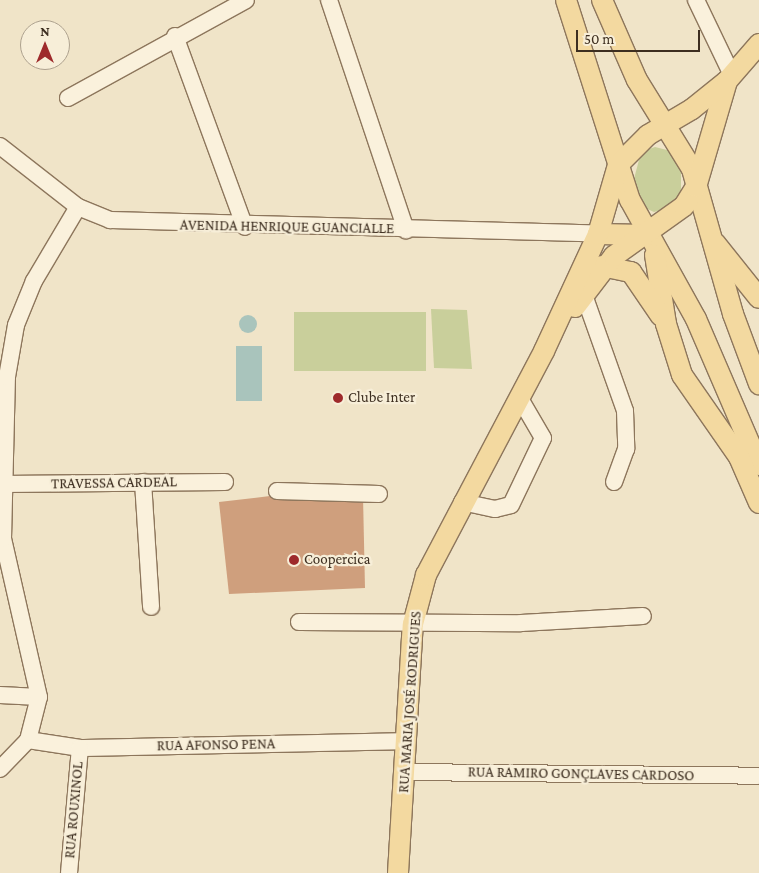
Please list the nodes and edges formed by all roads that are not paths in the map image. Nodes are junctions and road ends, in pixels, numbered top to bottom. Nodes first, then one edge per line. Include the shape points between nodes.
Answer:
1 (246, 0) edge
2 (329, 0) edge
3 (566, 0) edge
4 (602, 0) edge
5 (696, 0) edge
6 (175, 36) junction
7 (759, 44) edge
8 (730, 78) junction
9 (68, 98) dead end
10 (667, 126) junction
11 (0, 146) edge
12 (618, 165) junction
13 (696, 187) junction
14 (78, 207) junction
15 (245, 227) junction
16 (406, 230) junction
17 (598, 234) junction
18 (710, 236) junction
19 (651, 242) junction
20 (602, 266) junction
21 (584, 295) junction
22 (759, 298) edge
23 (666, 324) junction
24 (544, 352) junction
25 (759, 384) edge
26 (519, 397) junction
27 (759, 465) edge
28 (143, 482) junction
29 (225, 482) dead end
30 (614, 482) dead end
31 (2, 484) junction
32 (277, 492) dead end
33 (379, 494) dead end
34 (462, 502) junction
35 (759, 503) edge
36 (151, 607) dead end
37 (643, 616) dead end
38 (299, 622) dead end
39 (413, 624) junction
40 (0, 695) edge
41 (40, 696) junction
42 (28, 740) junction
43 (404, 741) junction
44 (80, 748) junction
45 (0, 769) edge
46 (403, 772) junction
47 (758, 776) edge
48 (69, 873) edge
49 (398, 873) edge

1 - 6 street
2 - 16 street
3 - 12 main road
4 - 10 main road via 637,80
5 - 8 street
6 - 9 street
6 - 15 street
7 - 8 main road
8 - 10 main road
8 - 13 main road
10 - 12 main road via 648,135
10 - 13 main road via 684,152
11 - 14 street, AVENIDA HENRIQUE GUANCIALLE
12 - 17 main road
12 - 19 main road
13 - 18 main road
13 - 19 main road via 684,206
14 - 15 street, AVENIDA HENRIQUE GUANCIALLE via 110,220
14 - 31 street via 34,281 16,325 7,377
15 - 16 street, AVENIDA HENRIQUE GUANCIALLE
16 - 17 street, AVENIDA HENRIQUE GUANCIALLE
17 - 19 main road
17 - 24 main road
18 - 22 main road
18 - 25 main road
19 - 20 main road
19 - 23 main road
19 - 27 main road via 696,319
20 - 21 main road
20 - 23 main road via 631,272
21 - 24 main road
21 - 30 street via 625,411 626,449
23 - 35 main road via 687,387 740,457
24 - 26 main road, RUA MARIA JOSÉ RODRIGUES
26 - 34 main road, RUA MARIA JOSÉ RODRIGUES
26 - 34 street via 543,438 511,505 495,509
28 - 29 street, TRAVESSA CARDEAL
28 - 31 street, TRAVESSA CARDEAL
28 - 36 street
31 - 41 street via 3,539
32 - 33 street
34 - 39 main road, RUA MARIA JOSÉ RODRIGUES via 426,575
37 - 39 street
38 - 39 street
39 - 43 main road, RUA MARIA JOSÉ RODRIGUES
40 - 41 street
41 - 42 street
42 - 44 street, RUA AFONSO PENA
42 - 45 street
43 - 44 street, RUA AFONSO PENA
43 - 46 main road, RUA MARIA JOSÉ RODRIGUES
44 - 48 street, RUA ROUXINOL
46 - 47 street, RUA RAMIRO GONÇLAVES CARDOSO
46 - 49 main road, RUA MARIA JOSÉ RODRIGUES

